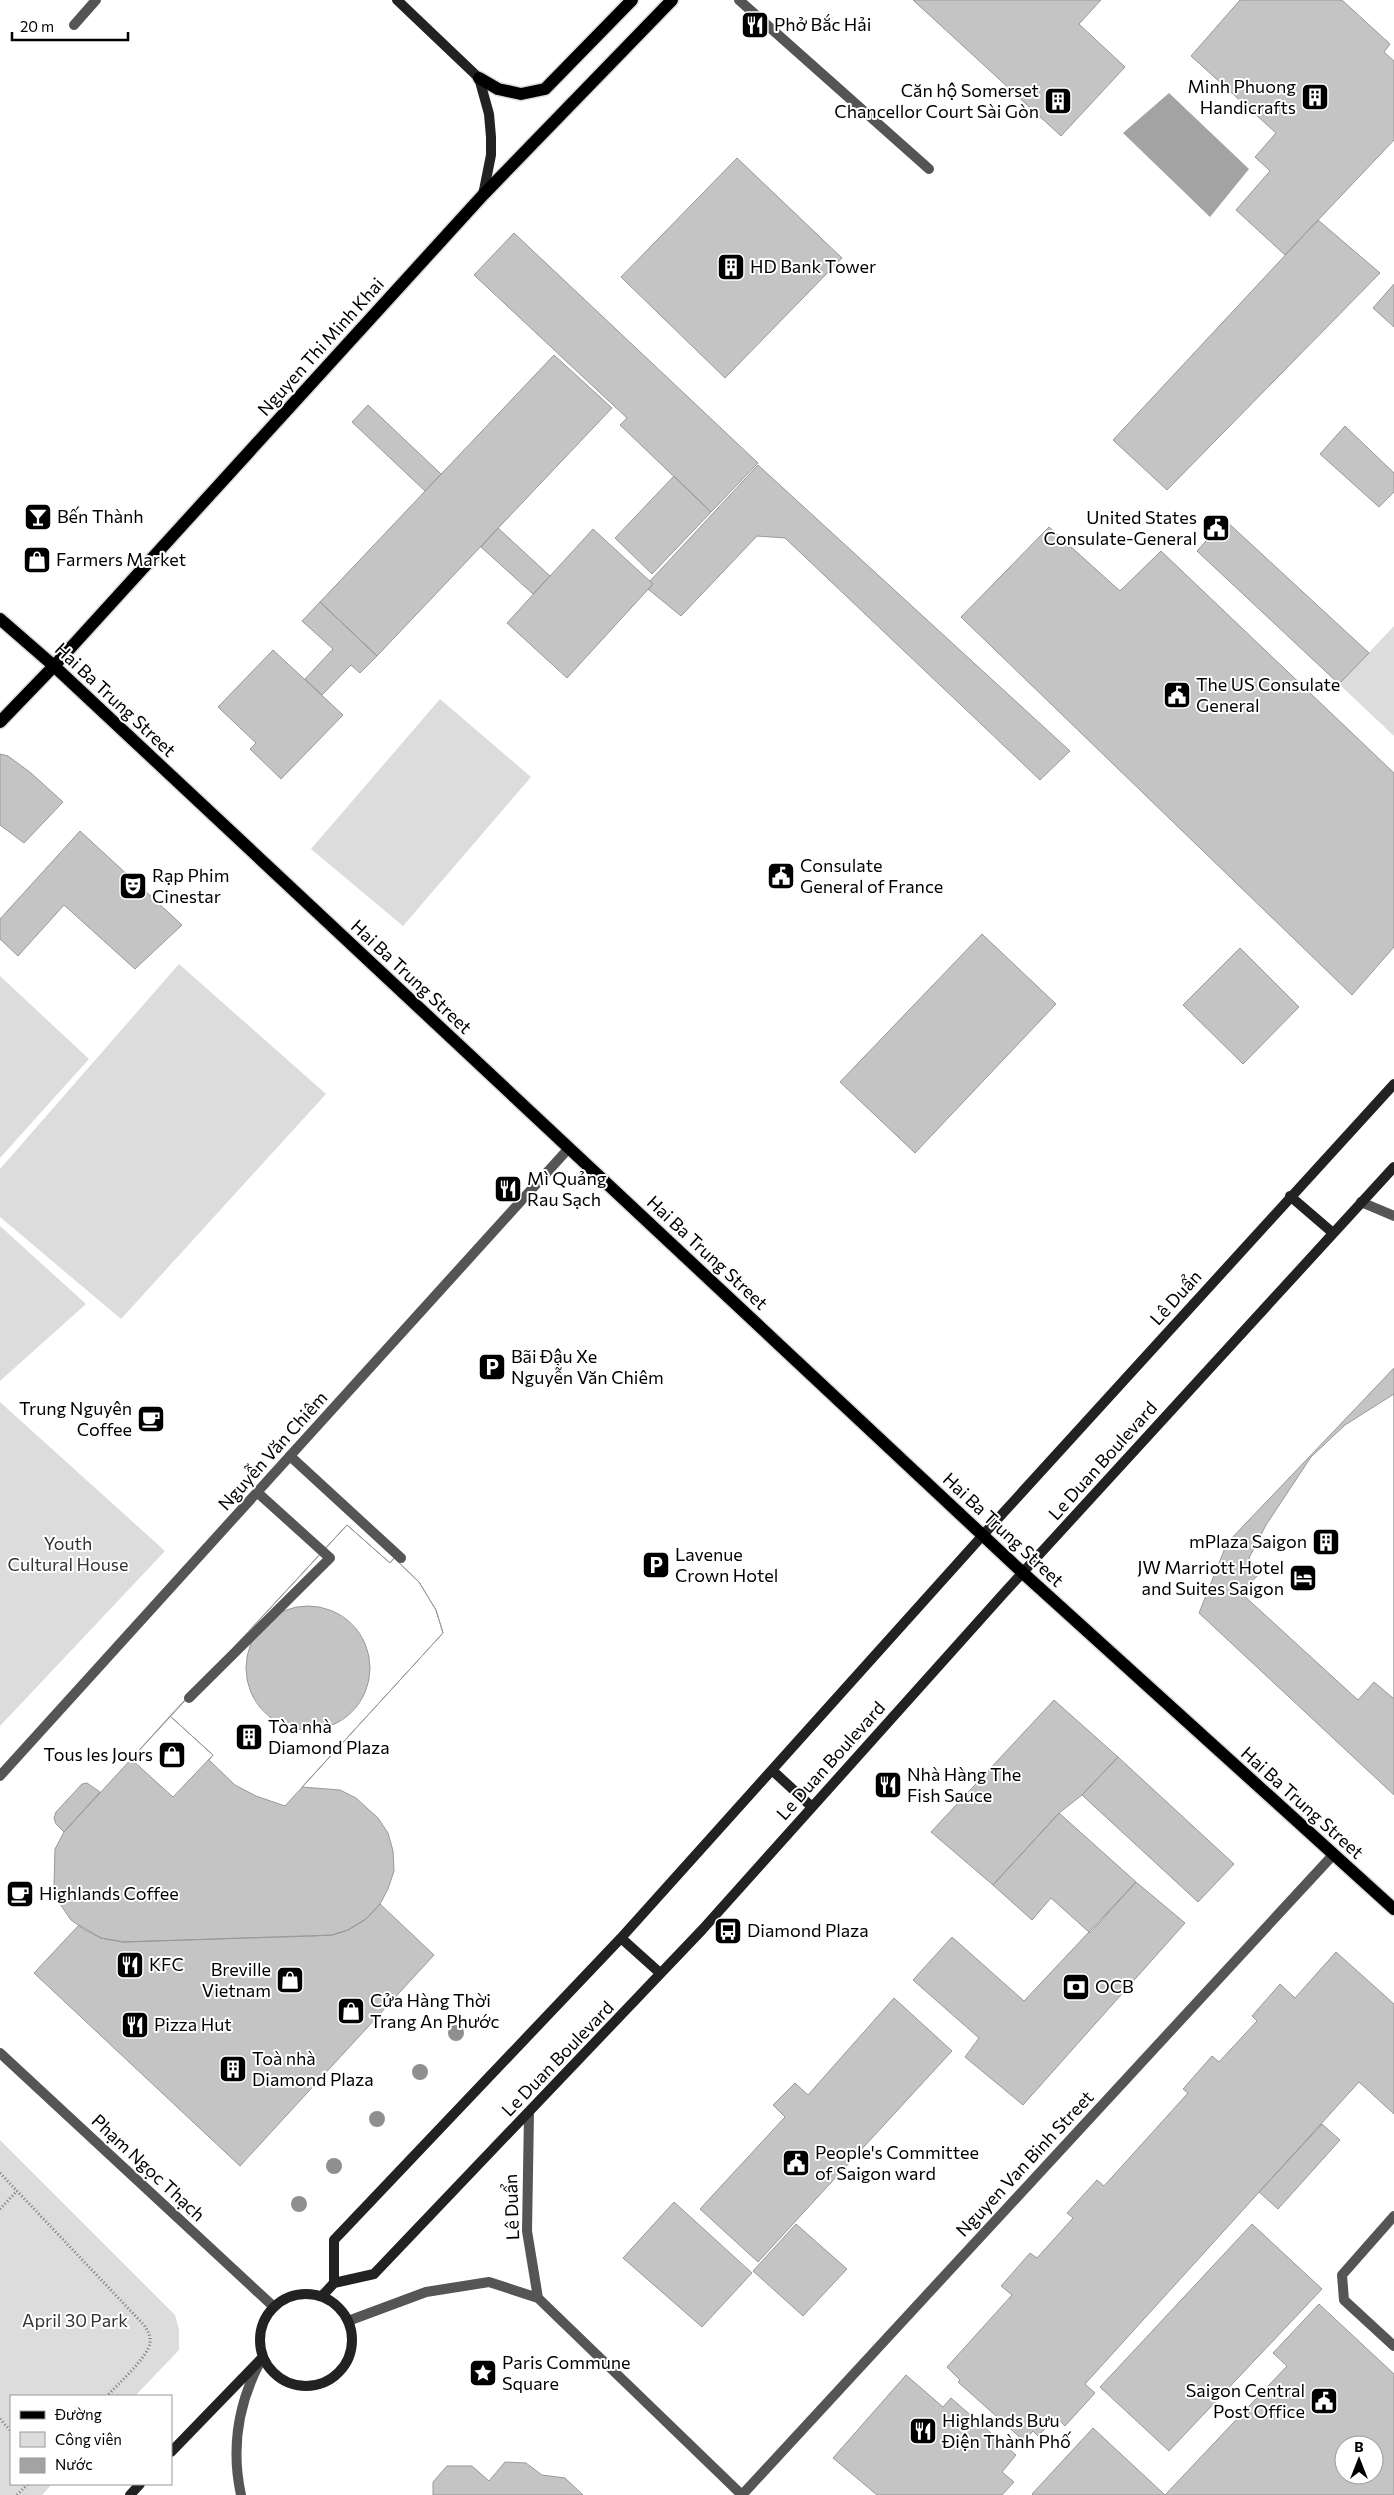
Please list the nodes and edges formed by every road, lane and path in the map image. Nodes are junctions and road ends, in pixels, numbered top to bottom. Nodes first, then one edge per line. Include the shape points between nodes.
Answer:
1 (96, 0) edge
2 (396, 0) edge
3 (632, 0) edge
4 (672, 0) edge
5 (739, 0) edge
6 (74, 25) dead end
7 (479, 78) junction
8 (929, 169) dead end
9 (483, 194) junction
10 (0, 619) edge
11 (54, 666) junction
12 (0, 722) edge
13 (1394, 1084) edge
14 (569, 1148) junction
15 (1394, 1167) edge
16 (1290, 1196) junction
17 (1361, 1202) junction
18 (1394, 1216) edge
19 (1333, 1233) junction
20 (290, 1456) junction
21 (258, 1493) junction
22 (983, 1535) junction
23 (401, 1558) dead end
24 (1023, 1573) junction
25 (189, 1698) dead end
26 (773, 1771) junction
27 (0, 1776) edge
28 (812, 1807) junction
29 (1333, 1854) junction
30 (1394, 1909) edge
31 (621, 1938) junction
32 (660, 1973) junction
33 (0, 2053) edge
34 (529, 2113) junction
35 (0, 2173) edge
36 (17, 2191) junction
37 (0, 2210) edge
38 (1394, 2216) edge
39 (334, 2283) junction
40 (322, 2296) junction
41 (538, 2298) junction
42 (274, 2307) junction
43 (348, 2321) junction
44 (1394, 2346) edge
45 (263, 2357) junction
46 (108, 2395) edge
47 (0, 2419) edge
48 (10, 2429) edge
49 (172, 2451) edge
50 (27, 2485) edge
51 (139, 2485) edge
52 (17, 2495) edge
53 (130, 2495) edge
54 (241, 2495) edge
55 (742, 2495) edge

1 - 6 street
2 - 7 main road
3 - 7 main road via 545,89 520,94 498,89
4 - 9 main road, Nguyen Thi Minh Khai
5 - 8 street
7 - 9 main road via 489,114 491,137
9 - 11 main road, Nguyen Thi Minh Khai
10 - 11 main road, Hai Ba Trung Street
11 - 12 main road, Nguyen Thi Minh Khai
11 - 14 main road, Hai Ba Trung Street
13 - 16 main road, Lê Duẩn
14 - 20 street, Nguyễn Văn Chiêm
14 - 22 main road, Hai Ba Trung Street
15 - 17 main road, Le Duan Boulevard
16 - 19 main road
16 - 22 main road, Lê Duẩn
17 - 18 street
17 - 19 main road, Le Duan Boulevard
19 - 24 main road, Le Duan Boulevard
20 - 21 street, Nguyễn Văn Chiêm
20 - 23 street
21 - 25 street via 330,1558
21 - 27 street, Nguyễn Văn Chiêm
22 - 24 main road, Hai Ba Trung Street
22 - 26 main road, Le Duan Boulevard
24 - 28 main road, Le Duan Boulevard
24 - 29 main road, Hai Ba Trung Street
26 - 28 main road
26 - 31 main road, Le Duan Boulevard
28 - 32 main road, Le Duan Boulevard
29 - 30 main road, Hai Ba Trung Street
29 - 55 street, Nguyen Van Binh Street
31 - 32 main road
31 - 39 main road, Le Duan Boulevard via 334,2240
32 - 34 main road, Le Duan Boulevard
33 - 42 street, Phạm Ngọc Thạch
34 - 39 main road, Le Duan Boulevard via 374,2274
34 - 41 street, Lê Duẩn via 527,2231
35 - 36 path
36 - 37 path
36 - 46 path via 144,2325 150,2336 150,2346
38 - 44 street via 1342,2274 1344,2300
39 - 40 main road
40 - 42 main road via 297,2295
40 - 43 main road via 338,2306
41 - 43 street via 489,2282 426,2292
41 - 55 street
42 - 45 main road via 265,2317 261,2330
43 - 45 main road via 353,2339 350,2357 339,2373 324,2383 306,2387 288,2383 272,2373
45 - 49 main road
45 - 54 street via 251,2378 238,2424 237,2471
47 - 48 path
50 - 52 path
51 - 53 main road

